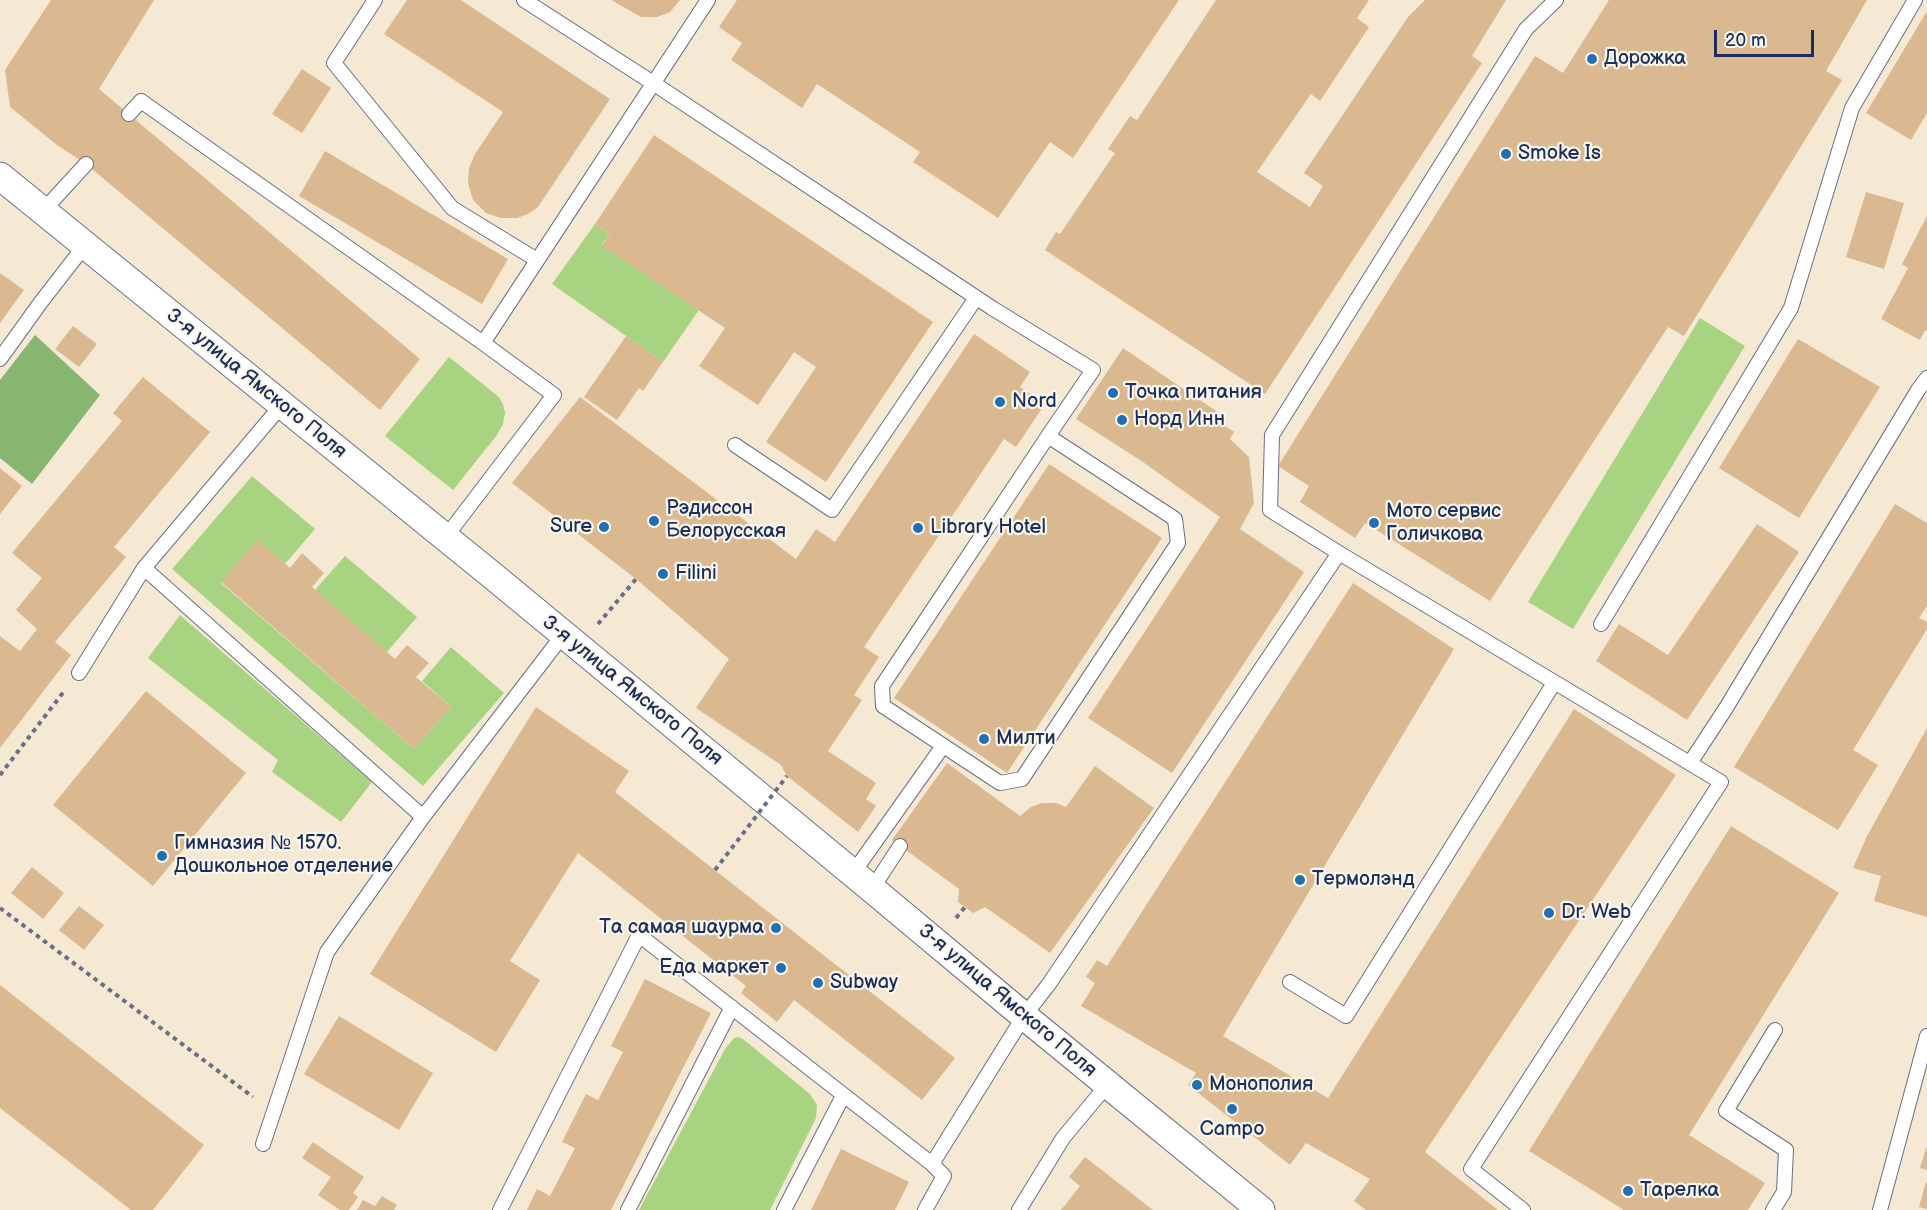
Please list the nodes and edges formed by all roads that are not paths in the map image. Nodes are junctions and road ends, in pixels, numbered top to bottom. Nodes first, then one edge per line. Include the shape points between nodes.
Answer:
1 (375, 0) edge
2 (524, 0) edge
3 (708, 0) edge
4 (1556, 0) edge
5 (1915, 0) edge
6 (653, 83) junction
7 (129, 114) dead end
8 (86, 164) dead end
9 (0, 176) edge
10 (43, 211) junction
11 (86, 244) junction
12 (537, 260) junction
13 (975, 298) junction
14 (483, 343) junction
15 (0, 359) edge
16 (1927, 378) edge
17 (281, 406) junction
18 (1048, 436) junction
19 (735, 445) dead end
20 (445, 538) junction
21 (1339, 553) junction
22 (144, 568) junction
23 (1600, 624) dead end
24 (563, 635) junction
25 (79, 673) road end
26 (1554, 682) junction
27 (943, 746) junction
28 (1690, 763) junction
29 (423, 817) junction
30 (900, 846) dead end
31 (862, 881) junction
32 (1290, 982) dead end
33 (732, 1007) junction
34 (1024, 1016) junction
35 (1775, 1030) dead end
36 (1927, 1036) edge
37 (1108, 1084) junction
38 (843, 1096) junction
39 (263, 1144) dead end
40 (932, 1164) junction
41 (500, 1210) edge
42 (628, 1210) edge
43 (784, 1210) edge
44 (926, 1210) edge
45 (1019, 1210) edge
46 (1261, 1210) edge
47 (1523, 1210) edge
48 (1773, 1210) edge
49 (1880, 1210) edge

1 - 12 lane via 334,63 452,208
2 - 6 lane
3 - 6 lane
4 - 21 lane via 1526,28 1272,435 1270,510
5 - 23 lane via 1852,108 1791,308
6 - 12 lane
6 - 13 lane
7 - 14 lane via 141,101
8 - 10 lane
9 - 10 street, 3-я улица Ямского Поля
10 - 11 street, 3-я улица Ямского Поля
11 - 15 lane
11 - 17 street, 3-я улица Ямского Поля
12 - 14 lane
13 - 18 lane via 1093,370
13 - 19 lane via 832,510
14 - 20 lane via 554,395
16 - 28 lane
17 - 20 street, 3-я улица Ямского Поля
17 - 22 lane
18 - 27 lane via 882,686 883,706 920,723
18 - 27 lane via 1174,519 1178,543 1022,779 1000,783 959,764
20 - 24 street, 3-я улица Ямского Поля
21 - 26 lane
21 - 34 lane
22 - 25 lane
22 - 29 lane
24 - 29 lane
24 - 31 street, 3-я улица Ямского Поля
26 - 28 lane
26 - 32 lane via 1346,1016
27 - 31 lane
28 - 47 lane via 1721,782 1471,1169
29 - 39 lane via 327,952
30 - 31 lane
31 - 34 street, 3-я улица Ямского Поля
33 - 38 lane
33 - 41 lane via 639,935
33 - 42 lane
34 - 37 street, 3-я улица Ямского Поля
34 - 40 lane
35 - 48 lane via 1726,1111 1786,1150 1784,1192
36 - 49 lane
37 - 45 lane via 1063,1138
37 - 46 street, 3-я улица Ямского Поля
38 - 40 lane
38 - 43 lane
40 - 44 lane via 944,1176

